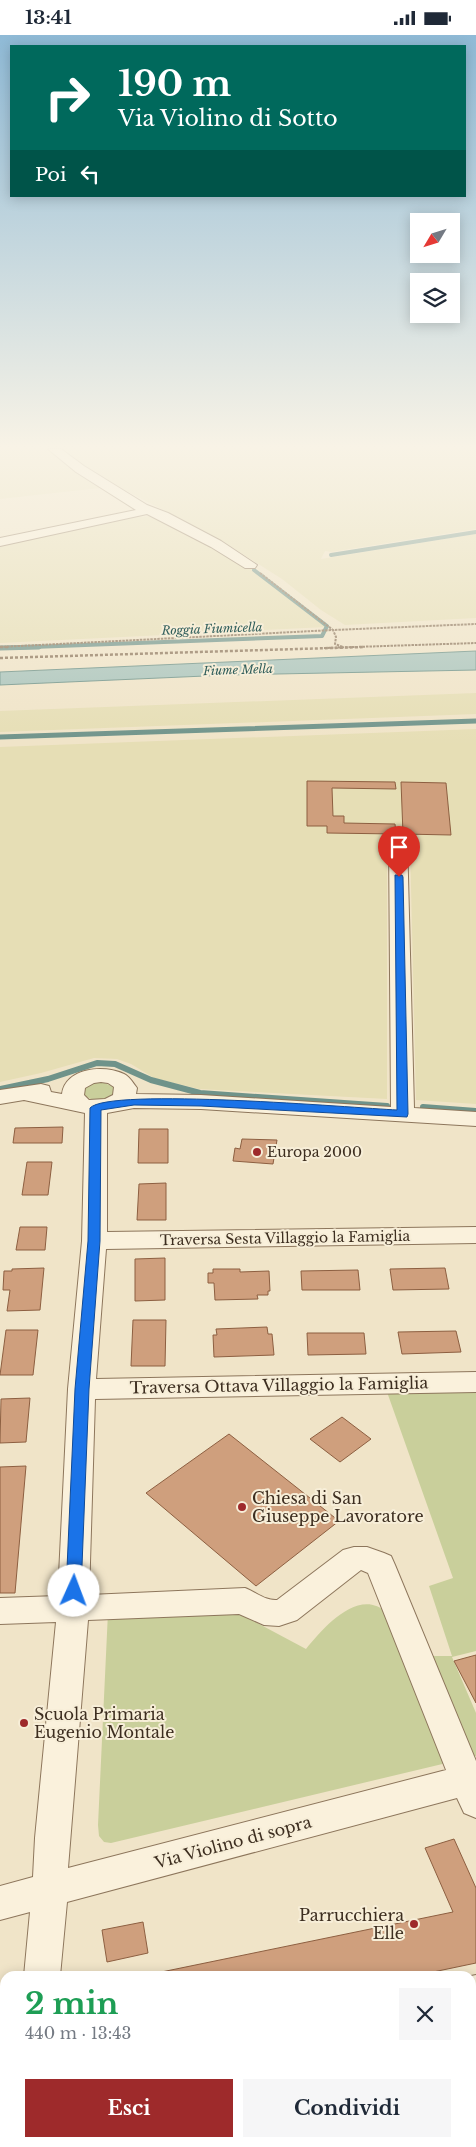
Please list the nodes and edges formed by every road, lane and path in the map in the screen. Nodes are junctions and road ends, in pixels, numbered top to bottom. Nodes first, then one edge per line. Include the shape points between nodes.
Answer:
1 (222, 548) edge
2 (250, 565) joint
3 (476, 624) edge
4 (333, 630) junction
5 (476, 643) edge
6 (0, 647) edge
7 (343, 647) junction
8 (0, 658) edge
9 (398, 838) dead end
10 (118, 1079) junction
11 (79, 1081) junction
12 (26, 1094) junction
13 (0, 1097) edge
14 (201, 1102) junction
15 (96, 1106) junction
16 (403, 1114) junction
17 (476, 1119) edge
18 (476, 1235) edge
19 (94, 1241) junction
20 (476, 1382) edge
21 (82, 1389) junction
22 (73, 1609) junction
23 (0, 1611) edge
24 (473, 1787) edge
25 (50, 1891) junction
26 (0, 1903) edge
27 (42, 1971) edge

1 - 2 street
2 - 4 path
3 - 4 path
4 - 6 path
4 - 7 path via 335,644
5 - 7 path
7 - 8 path
9 - 16 street
10 - 11 street via 102,1075
10 - 14 street via 152,1093
10 - 15 street via 126,1093 119,1102
11 - 12 street
11 - 15 street via 74,1086 73,1096
12 - 13 street
12 - 15 street
14 - 15 street via 134,1101
14 - 16 street
15 - 19 street
16 - 17 street
18 - 19 street, Traversa Sesta Villaggio la Famiglia
19 - 21 street
20 - 21 street, Traversa Ottava Villaggio la Famiglia
21 - 22 street
22 - 23 street
22 - 24 street via 245,1601 259,1612 274,1615 286,1611 354,1559 363,1557 380,1565
22 - 25 street
24 - 25 street, Via Violino di sopra
25 - 26 street, Via Violino di sopra
25 - 27 street

